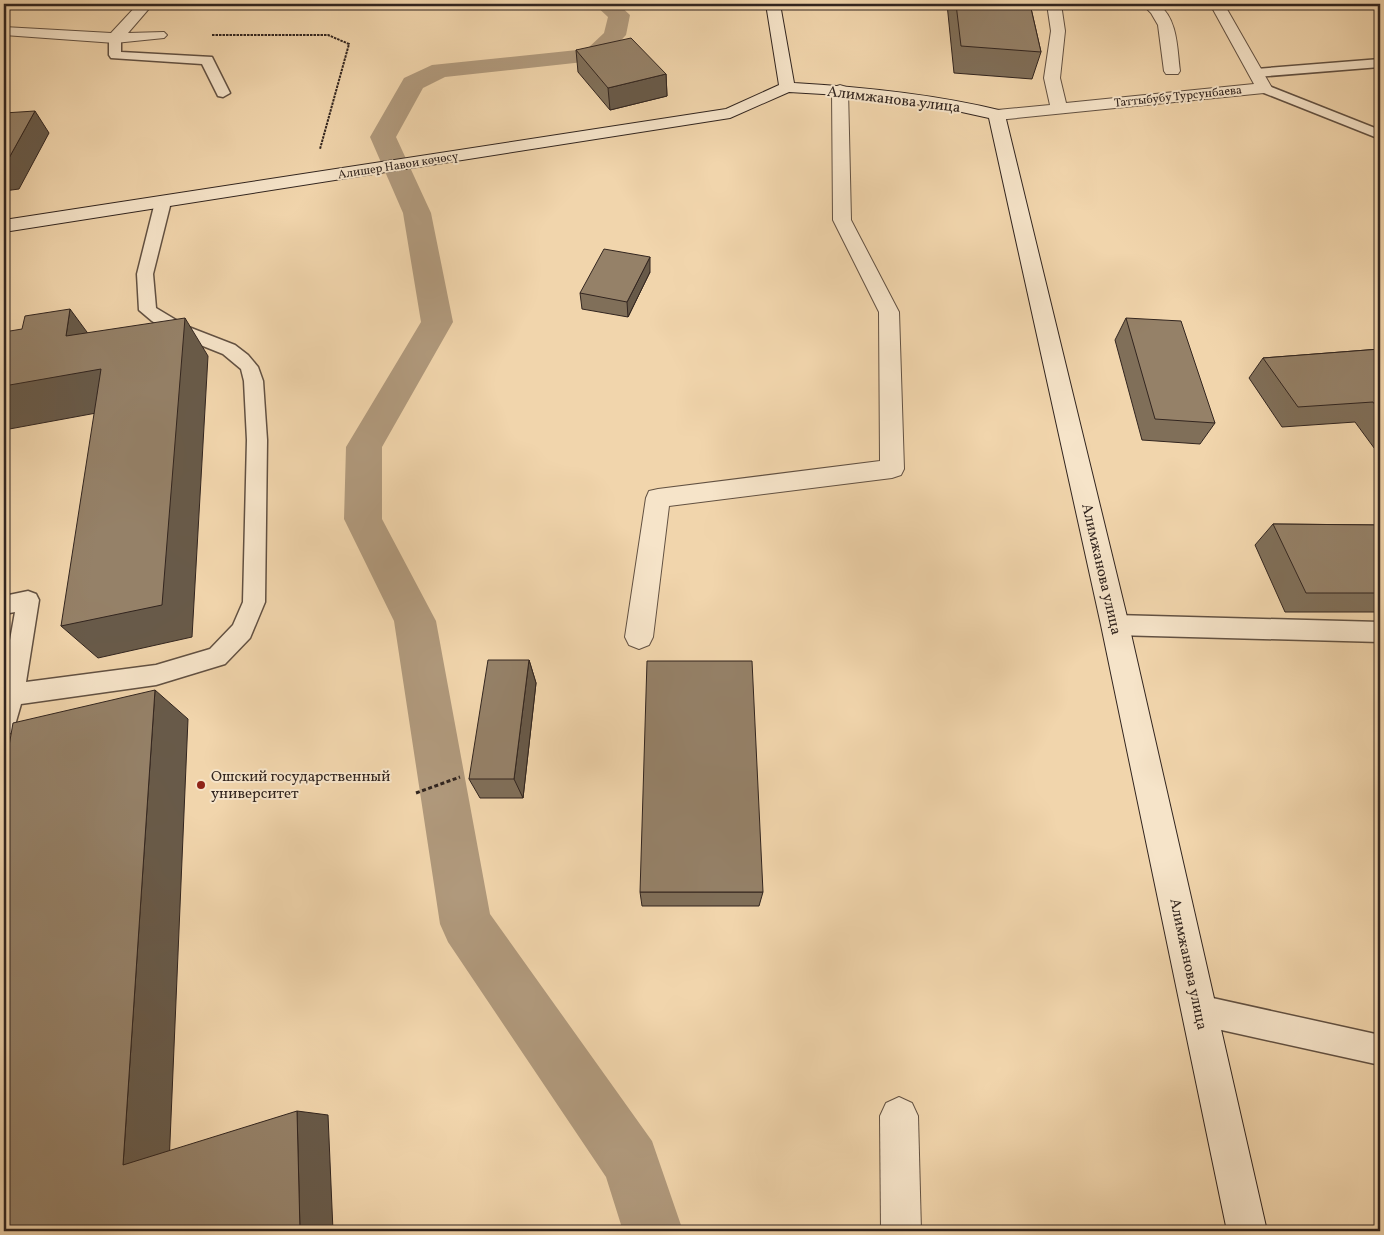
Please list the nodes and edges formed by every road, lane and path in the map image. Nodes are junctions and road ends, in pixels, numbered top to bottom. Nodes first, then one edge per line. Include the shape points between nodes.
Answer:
1 (146, 4) edge
2 (773, 4) edge
3 (1054, 4) edge
4 (1149, 4) edge
5 (1217, 4) edge
6 (4, 31) edge
7 (159, 35) joint
8 (115, 38) junction
9 (1380, 63) edge
10 (1172, 71) dead end
11 (1260, 80) junction
12 (787, 87) junction
13 (840, 90) junction
14 (223, 93) dead end
15 (1060, 109) junction
16 (997, 115) junction
17 (1380, 135) edge
18 (314, 178) junction
19 (163, 202) junction
20 (4, 226) edge
21 (164, 322) junction
22 (136, 326) edge
23 (4, 605) edge
24 (1114, 625) junction
25 (1380, 632) edge
26 (639, 637) dead end
27 (12, 695) junction
28 (4, 724) edge
29 (460, 777) dead end
30 (416, 793) dead end
31 (1199, 1010) junction
32 (1380, 1050) edge
33 (899, 1116) dead end
34 (901, 1231) edge
35 (1247, 1231) edge

1 - 8 street
2 - 12 street
3 - 15 street via 1058,30 1051,65 1053,92
4 - 10 street via 1165,21
5 - 11 street, Таттыбубу Турсунбаева
6 - 8 street
7 - 8 street
7 - 18 path via 328,35 349,44
8 - 14 lane via 115,55 207,60
9 - 11 lane
11 - 15 street, Таттыбубу Турсунбаева
11 - 17 lane
12 - 13 street, Алимжанова улица
12 - 18 street, Алишер Навои көчөсү via 730,113
13 - 16 street, Алимжанова улица via 939,102
13 - 26 street via 842,220 890,312 892,469 658,498
15 - 16 street, Таттыбубу Турсунбаева
16 - 24 street, Алимжанова улица
18 - 19 street, Алишер Навои көчөсү
19 - 20 street, Алишер Навои көчөсү
19 - 21 lane via 146,274 148,310
21 - 22 lane
21 - 27 lane via 228,347 251,369 258,407 254,602 242,631 217,657 156,675
23 - 27 lane via 28,600
24 - 25 lane
24 - 31 street, Алимжанова улица
27 - 28 lane
29 - 30 path
31 - 32 lane
31 - 35 street, Алимжанова улица
33 - 34 street

